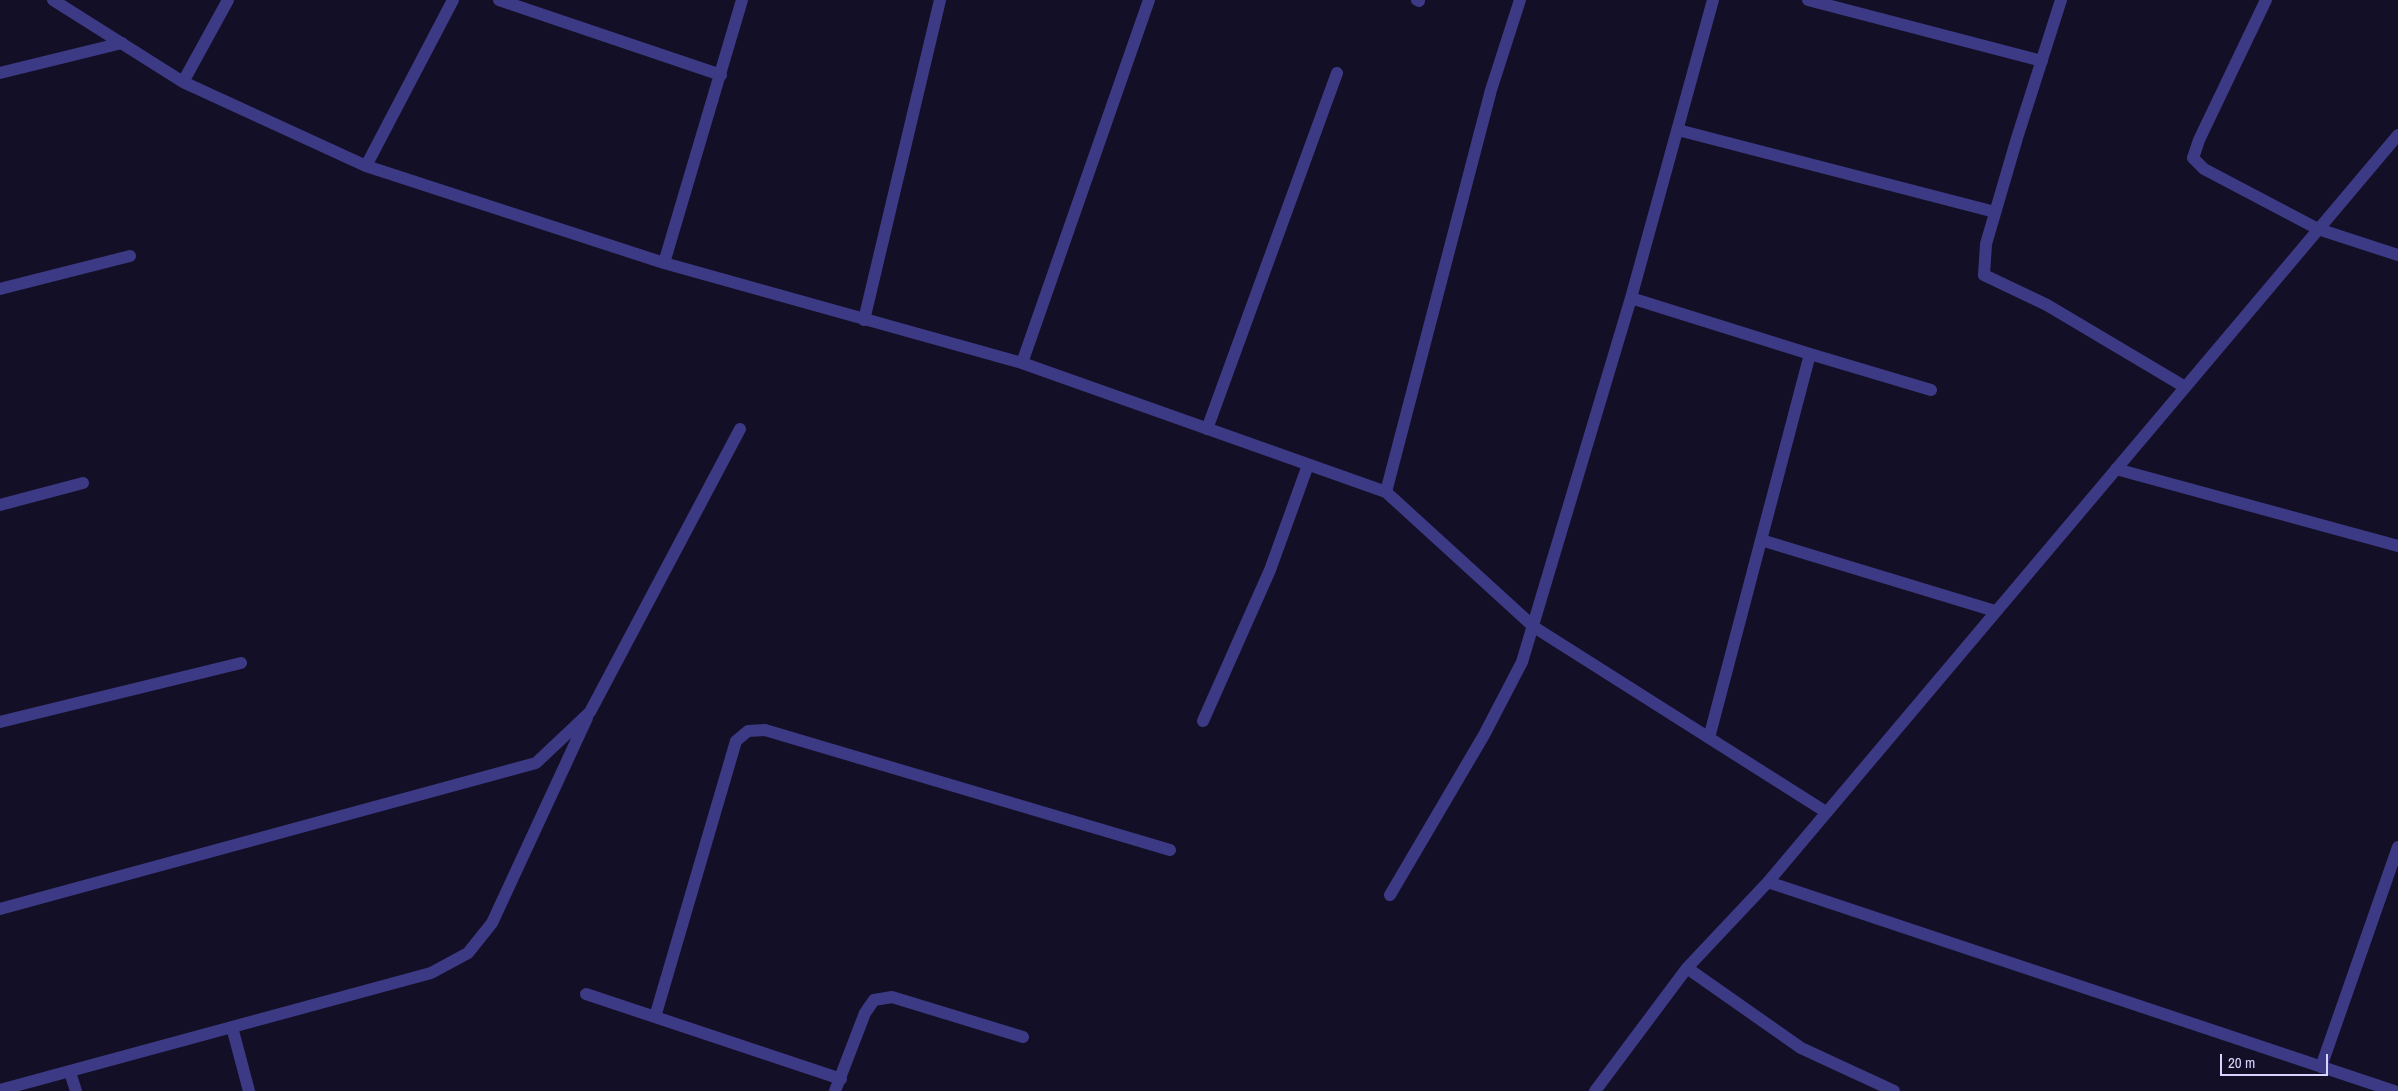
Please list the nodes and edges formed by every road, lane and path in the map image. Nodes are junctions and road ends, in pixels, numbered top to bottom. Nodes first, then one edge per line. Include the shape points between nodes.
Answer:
1 (53, 0) edge
2 (228, 0) edge
3 (453, 0) edge
4 (499, 0) edge
5 (742, 0) edge
6 (940, 0) edge
7 (1149, 0) edge
8 (1520, 0) edge
9 (1713, 0) edge
10 (1808, 0) edge
11 (2061, 0) edge
12 (2266, 0) edge
13 (122, 43) junction
14 (2042, 61) junction
15 (0, 73) edge
16 (1337, 73) dead end
17 (721, 75) junction
18 (183, 82) junction
19 (1678, 130) junction
20 (2398, 135) edge
21 (366, 166) junction
22 (1995, 212) junction
23 (2318, 229) junction
24 (2398, 255) edge
25 (130, 256) dead end
26 (664, 263) junction
27 (0, 289) edge
28 (1631, 298) junction
29 (864, 320) junction
30 (1810, 354) junction
31 (1022, 363) junction
32 (2185, 387) junction
33 (1931, 390) dead end
34 (740, 429) dead end
35 (1207, 429) junction
36 (1308, 464) junction
37 (2116, 468) junction
38 (83, 483) dead end
39 (1386, 492) junction
40 (0, 505) edge
41 (1761, 540) junction
42 (2398, 546) edge
43 (1995, 611) junction
44 (1534, 627) junction
45 (241, 663) dead end
46 (590, 712) junction
47 (1203, 721) dead end
48 (0, 722) edge
49 (1709, 738) junction
50 (1826, 812) junction
51 (2398, 847) edge
52 (1170, 850) dead end
53 (1768, 882) junction
54 (1390, 895) dead end
55 (0, 909) edge
56 (1687, 968) junction
57 (586, 994) dead end
58 (654, 1017) junction
59 (232, 1027) junction
60 (1023, 1037) dead end
61 (2321, 1067) junction
62 (70, 1072) junction
63 (841, 1079) junction
64 (0, 1090) edge
65 (76, 1091) edge
66 (249, 1091) edge
67 (835, 1091) edge
68 (1595, 1091) edge
69 (1894, 1091) edge
70 (2394, 1091) edge

1 - 13 street
2 - 18 street
3 - 21 street
4 - 17 street
5 - 17 street
6 - 29 street
7 - 31 street
8 - 39 street via 1491,90
9 - 19 street
10 - 14 street
11 - 14 street
12 - 23 street via 2193,158 2204,169
13 - 15 street
13 - 18 street
14 - 22 street
16 - 35 street
17 - 26 street
18 - 21 street
19 - 22 street
19 - 28 street
20 - 23 street
21 - 26 street
22 - 32 street via 1986,244 1984,275 2047,305
23 - 24 street
23 - 32 street
25 - 27 street
26 - 29 street
28 - 30 street
28 - 44 street
29 - 31 street
30 - 33 street
30 - 41 street
31 - 35 street
32 - 37 street
34 - 46 street
35 - 36 street
36 - 39 street
36 - 47 street via 1270,570
37 - 42 street
37 - 43 street
38 - 40 street
39 - 44 street
41 - 43 street
41 - 49 street
43 - 50 street
44 - 49 street
44 - 54 street via 1522,662 1484,735
45 - 48 street
46 - 55 street via 536,763
46 - 59 street via 492,923 468,953 431,973
49 - 50 street
50 - 53 street
51 - 61 street
52 - 58 street via 765,730 748,731 736,741
53 - 56 street
53 - 61 street
56 - 68 street
56 - 69 street via 1801,1048
57 - 58 street
58 - 63 street
59 - 62 street
59 - 66 street
60 - 63 street via 892,997 874,1000 865,1013
61 - 70 street
62 - 64 street
62 - 65 street
63 - 67 street

